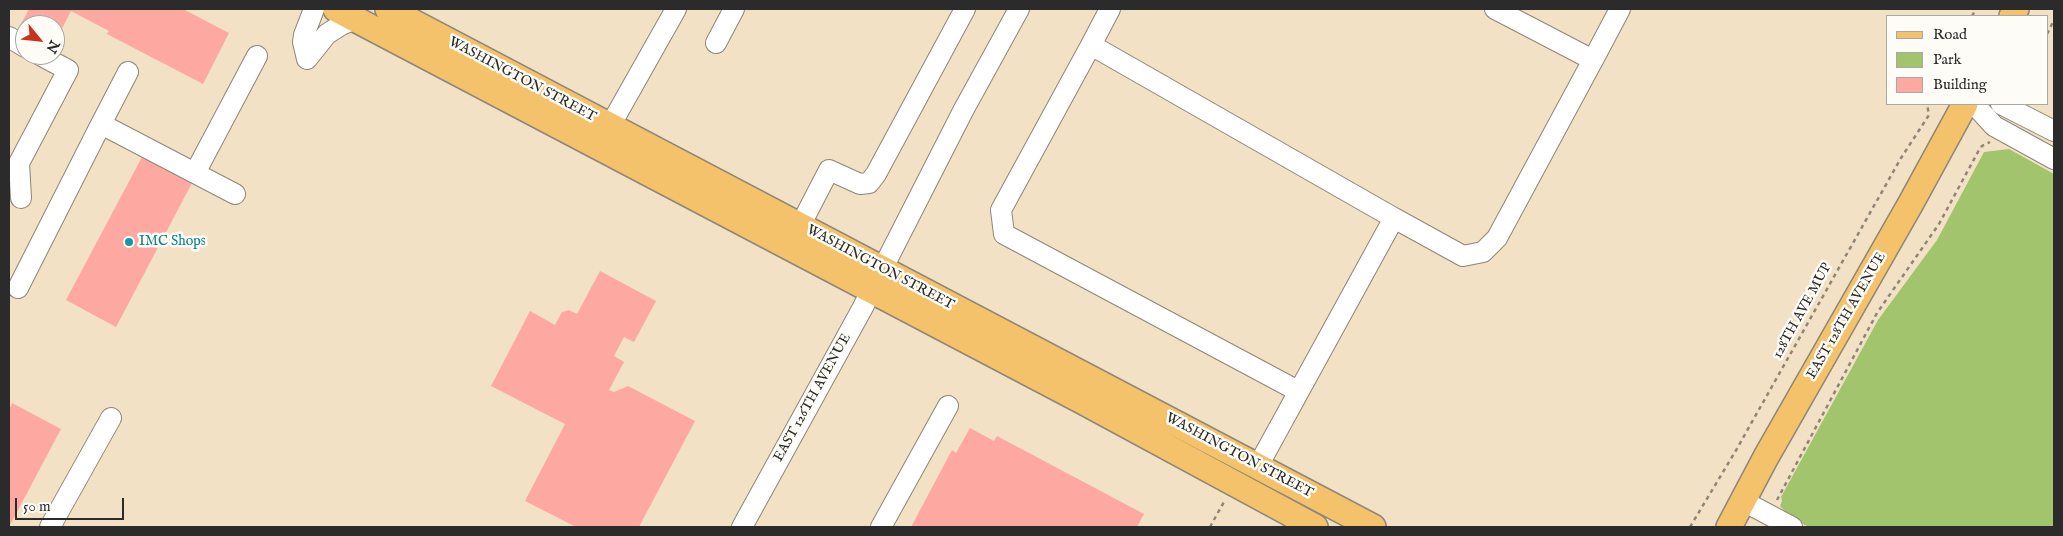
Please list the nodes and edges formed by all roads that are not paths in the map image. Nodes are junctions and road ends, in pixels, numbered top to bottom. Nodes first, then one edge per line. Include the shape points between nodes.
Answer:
1 (314, 9) edge
2 (388, 9) edge
3 (676, 9) edge
4 (734, 9) edge
5 (965, 9) edge
6 (1019, 9) edge
7 (1110, 9) edge
8 (1495, 9) edge
9 (1613, 11) edge
10 (346, 14) edge
11 (716, 43) dead end
12 (1091, 45) junction
13 (257, 56) dead end
14 (1593, 60) junction
15 (59, 65) edge
16 (128, 72) dead end
17 (1964, 105) edge
18 (1975, 105) edge
19 (2003, 105) edge
20 (102, 124) junction
21 (2054, 131) edge
22 (606, 138) junction
23 (2054, 159) edge
24 (195, 173) junction
25 (235, 194) dead end
26 (21, 198) dead end
27 (1394, 218) junction
28 (800, 226) junction
29 (883, 269) junction
30 (18, 288) dead end
31 (872, 291) junction
32 (1298, 391) junction
33 (948, 406) dead end
34 (110, 418) dead end
35 (1258, 466) junction
36 (1742, 501) junction
37 (50, 527) edge
38 (742, 527) edge
39 (881, 527) edge
40 (1315, 527) edge
41 (1373, 527) edge
42 (1728, 527) edge
43 (1792, 527) edge

1 - 10 street via 302,42 307,59
2 - 22 main road, WASHINGTON STREET
3 - 22 street
4 - 11 street
5 - 28 street via 870,183 860,184 829,170
6 - 29 street, EAST 126TH AVENUE
7 - 12 street
8 - 14 street
9 - 14 street
10 - 22 main road, WASHINGTON STREET
12 - 27 street
12 - 32 street via 1000,210 1004,234
13 - 24 street
14 - 27 street via 1497,238 1483,252 1463,256
15 - 26 street via 68,70 19,163
16 - 20 street
17 - 36 main road, EAST 128TH AVENUE
18 - 23 street via 1994,126
19 - 21 street
20 - 24 street
20 - 30 street
22 - 28 main road, WASHINGTON STREET
22 - 31 main road, WASHINGTON STREET
24 - 25 street
27 - 32 street
28 - 29 main road, WASHINGTON STREET
29 - 31 street, EAST 126TH AVENUE
29 - 35 main road, WASHINGTON STREET
31 - 38 street, EAST 126TH AVENUE
31 - 40 main road, WASHINGTON STREET
32 - 35 street
33 - 39 street
34 - 37 street
35 - 41 main road, WASHINGTON STREET
36 - 42 main road, EAST 128TH AVENUE
36 - 43 street

